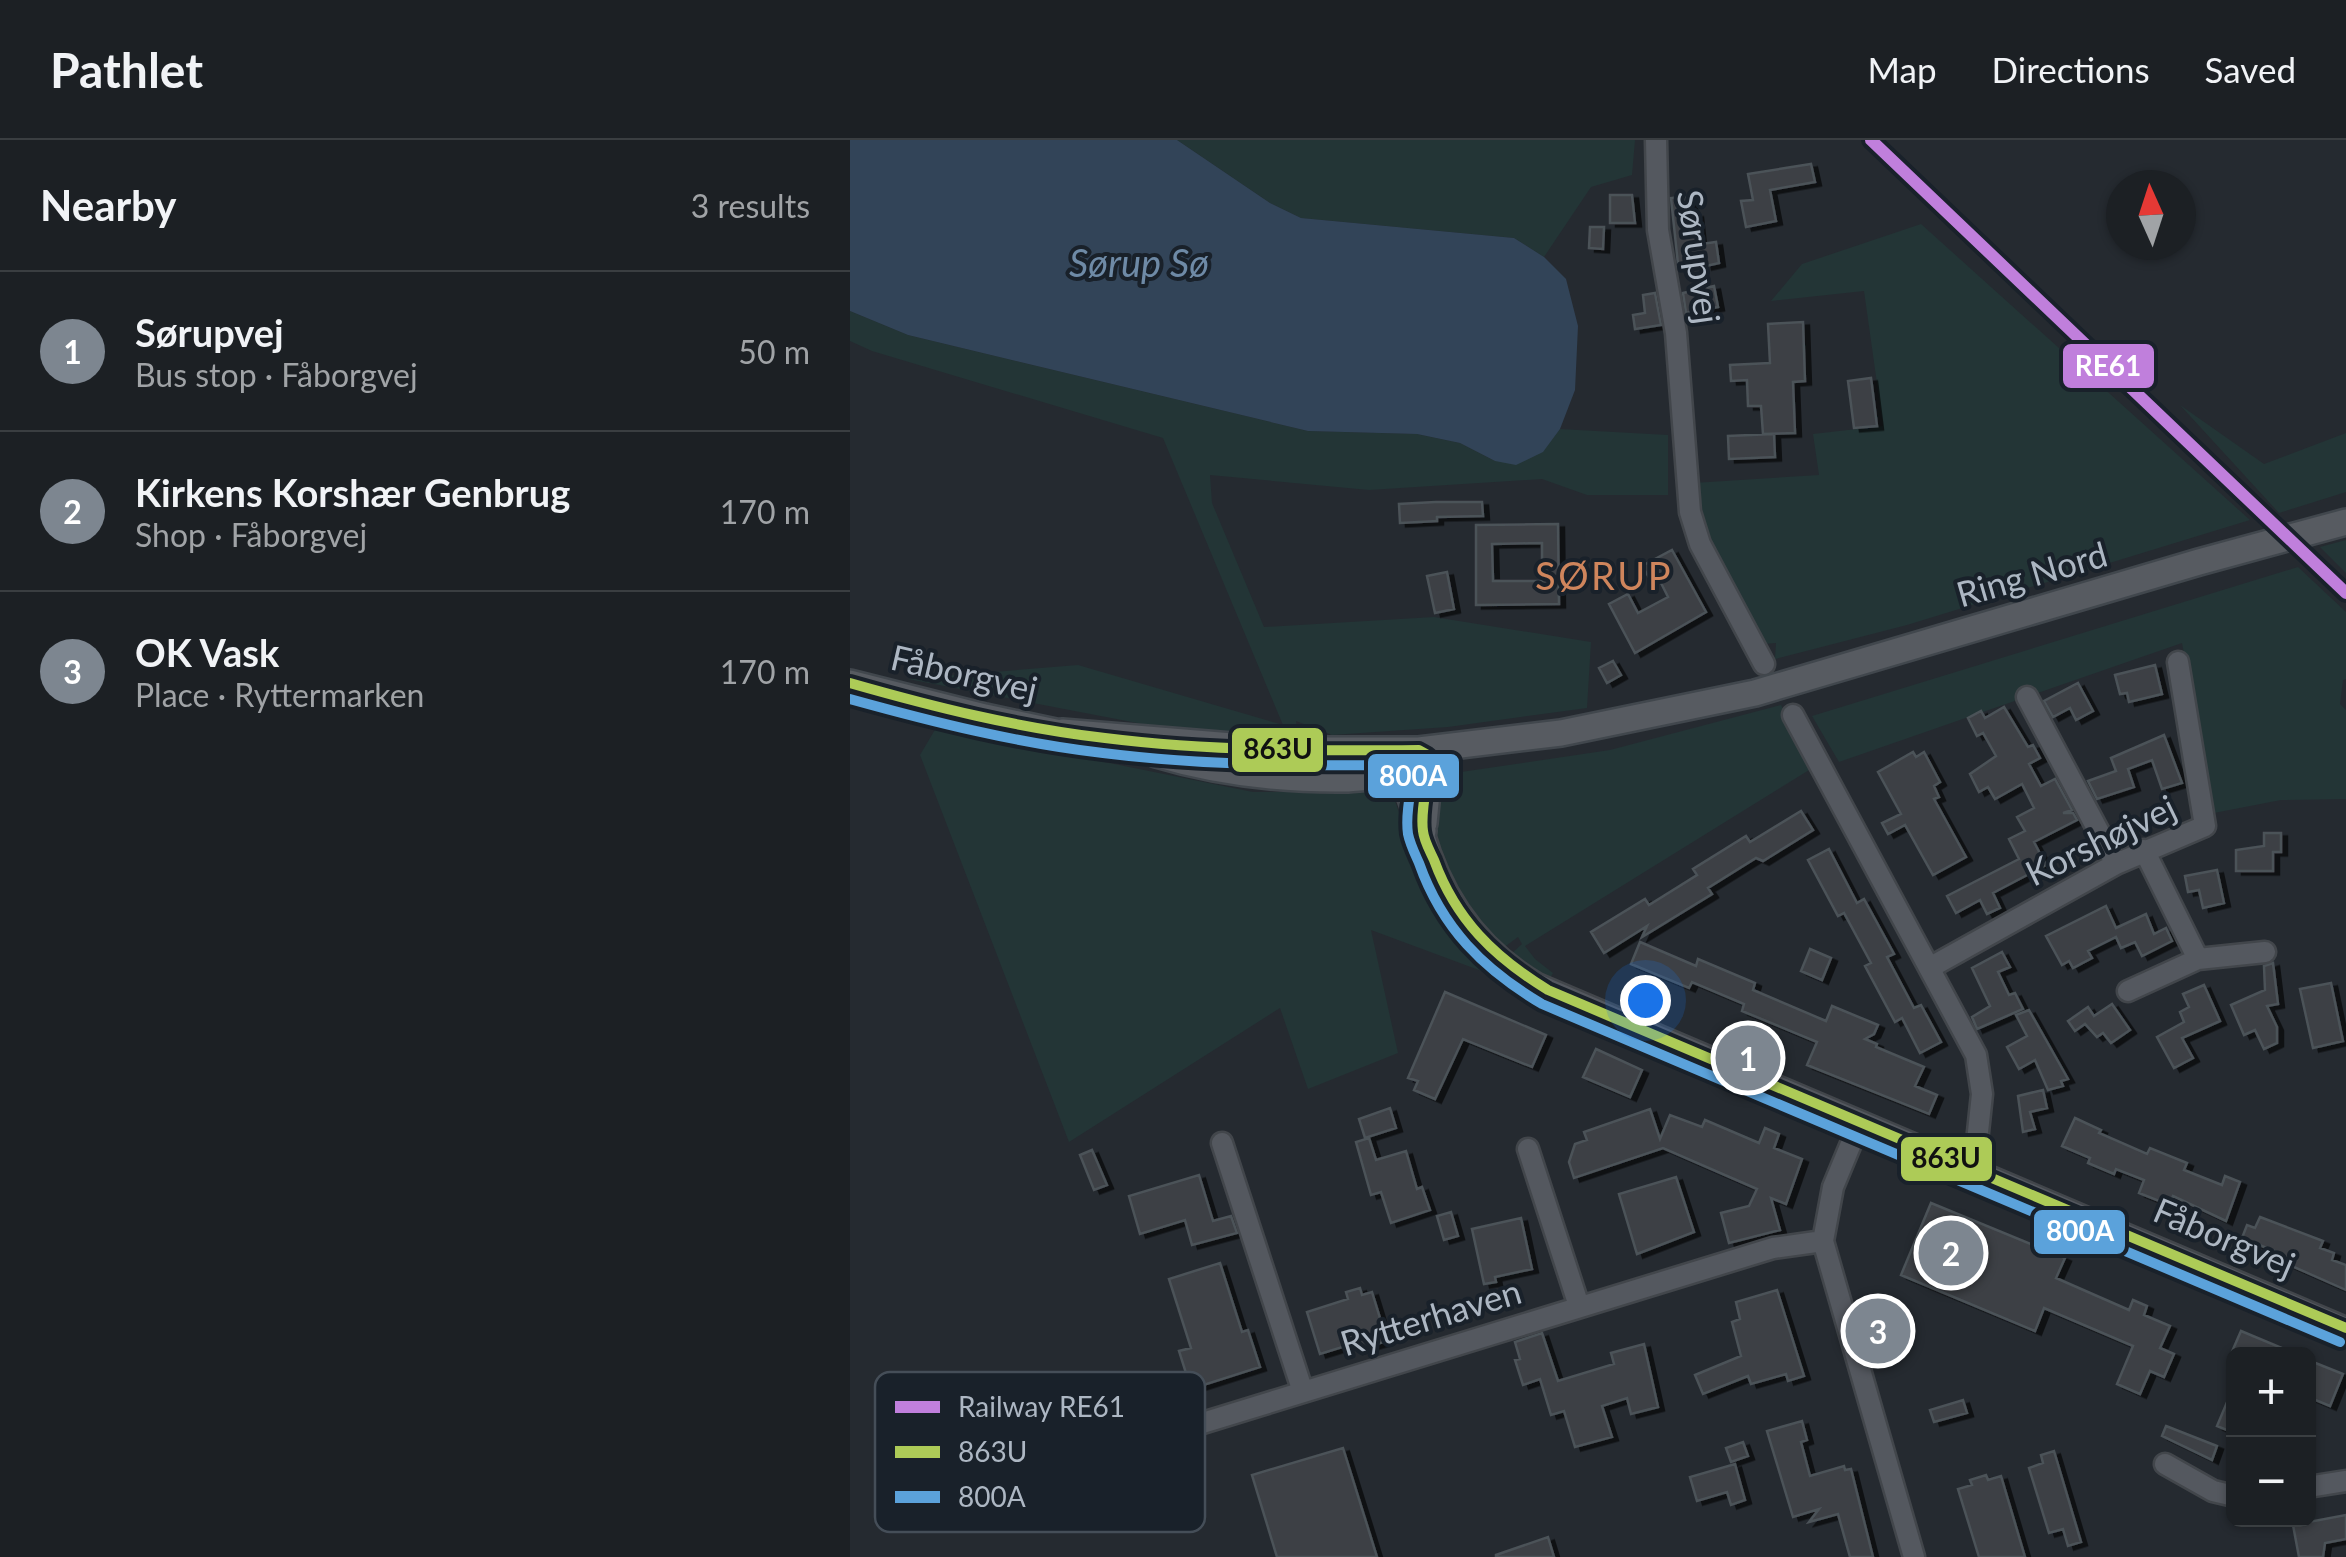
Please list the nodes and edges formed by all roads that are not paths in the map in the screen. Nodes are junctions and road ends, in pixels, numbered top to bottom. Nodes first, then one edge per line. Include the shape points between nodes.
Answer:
1 (1656, 140) edge
2 (2340, 521) edge
3 (2178, 662) dead end
4 (1764, 664) dead end
5 (850, 683) edge
6 (2027, 697) dead end
7 (1793, 715) dead end
8 (1062, 732) junction
9 (1416, 766) junction
10 (1423, 831) joint
11 (2144, 850) junction
12 (2116, 864) junction
13 (2264, 952) dead end
14 (2198, 960) junction
15 (1931, 968) junction
16 (2128, 991) dead end
17 (1860, 1122) junction
18 (1222, 1143) dead end
19 (1528, 1148) dead end
20 (1974, 1170) junction
21 (1823, 1241) junction
22 (1578, 1306) junction
23 (2346, 1328) edge
24 (1303, 1392) junction
25 (1205, 1422) edge
26 (2164, 1464) dead end
27 (2346, 1481) edge
28 (2316, 1486) edge
29 (2226, 1494) edge
30 (1914, 1557) edge

1 - 4 street, Sørupvej via 1658,230 1676,333 1690,512 1700,544
2 - 9 main road, Ring Nord via 1755,694
3 - 11 street, Korshøjvej via 2206,826
5 - 8 main road, Fåborgvej
6 - 12 street
7 - 15 street
8 - 9 main road, Fåborgvej
8 - 9 main road, Fåborgvej via 1242,774 1392,778
9 - 10 main road
10 - 17 street, Fåborgvej via 1462,918 1524,977
11 - 12 street, Korshøjvej
11 - 14 street
12 - 15 street, Korshøjvej
13 - 14 street
14 - 16 street
15 - 20 street via 1976,1055 1982,1094
17 - 20 street, Fåborgvej
17 - 21 street via 1833,1187
18 - 24 street, Rytterhaven
19 - 22 street, Rytterhaven
20 - 23 street, Fåborgvej
21 - 22 street, Rytterhaven via 1773,1248
21 - 30 street
22 - 24 street, Rytterhaven
24 - 25 street, Rytterhaven
26 - 29 street
27 - 28 street

